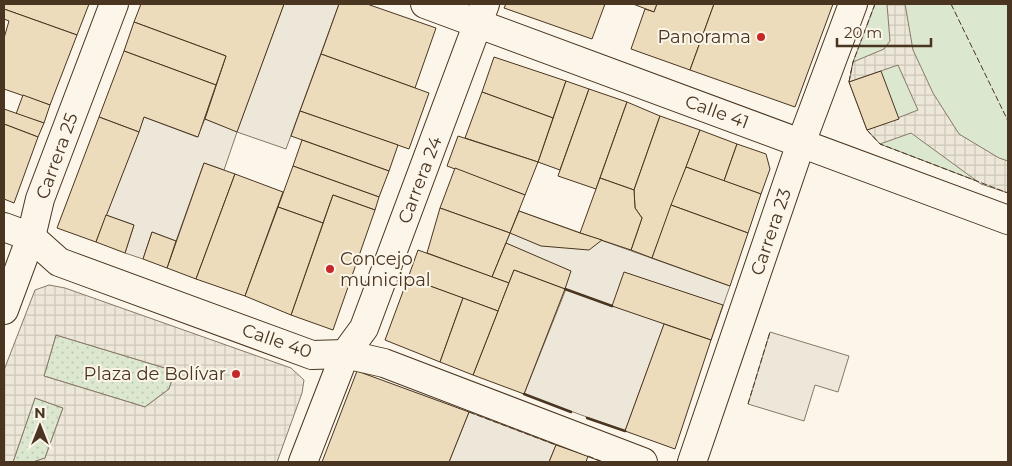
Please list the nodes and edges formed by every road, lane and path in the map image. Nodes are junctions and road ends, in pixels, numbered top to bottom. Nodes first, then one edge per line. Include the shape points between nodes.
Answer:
1 (114, 4) edge
2 (425, 4) edge
3 (852, 4) edge
4 (481, 13) edge
5 (801, 143) junction
6 (1008, 220) edge
7 (4, 227) edge
8 (31, 237) junction
9 (4, 310) edge
10 (345, 354) junction
11 (302, 462) edge
12 (643, 462) edge
13 (692, 462) edge

1 - 8 street, Carrera 25 via 40,199
2 - 4 street, Calle 41
3 - 5 street, Carrera 23
4 - 5 street, Calle 41
4 - 10 street, Carrera 24 via 364,328
5 - 6 street, Calle 41
5 - 13 street, Carrera 23
7 - 8 street, Calle 40
8 - 9 street, Carrera 25
8 - 10 street, Calle 40 via 59,262 312,355
10 - 11 street, Carrera 24
10 - 12 street, Calle 40 via 384,363

